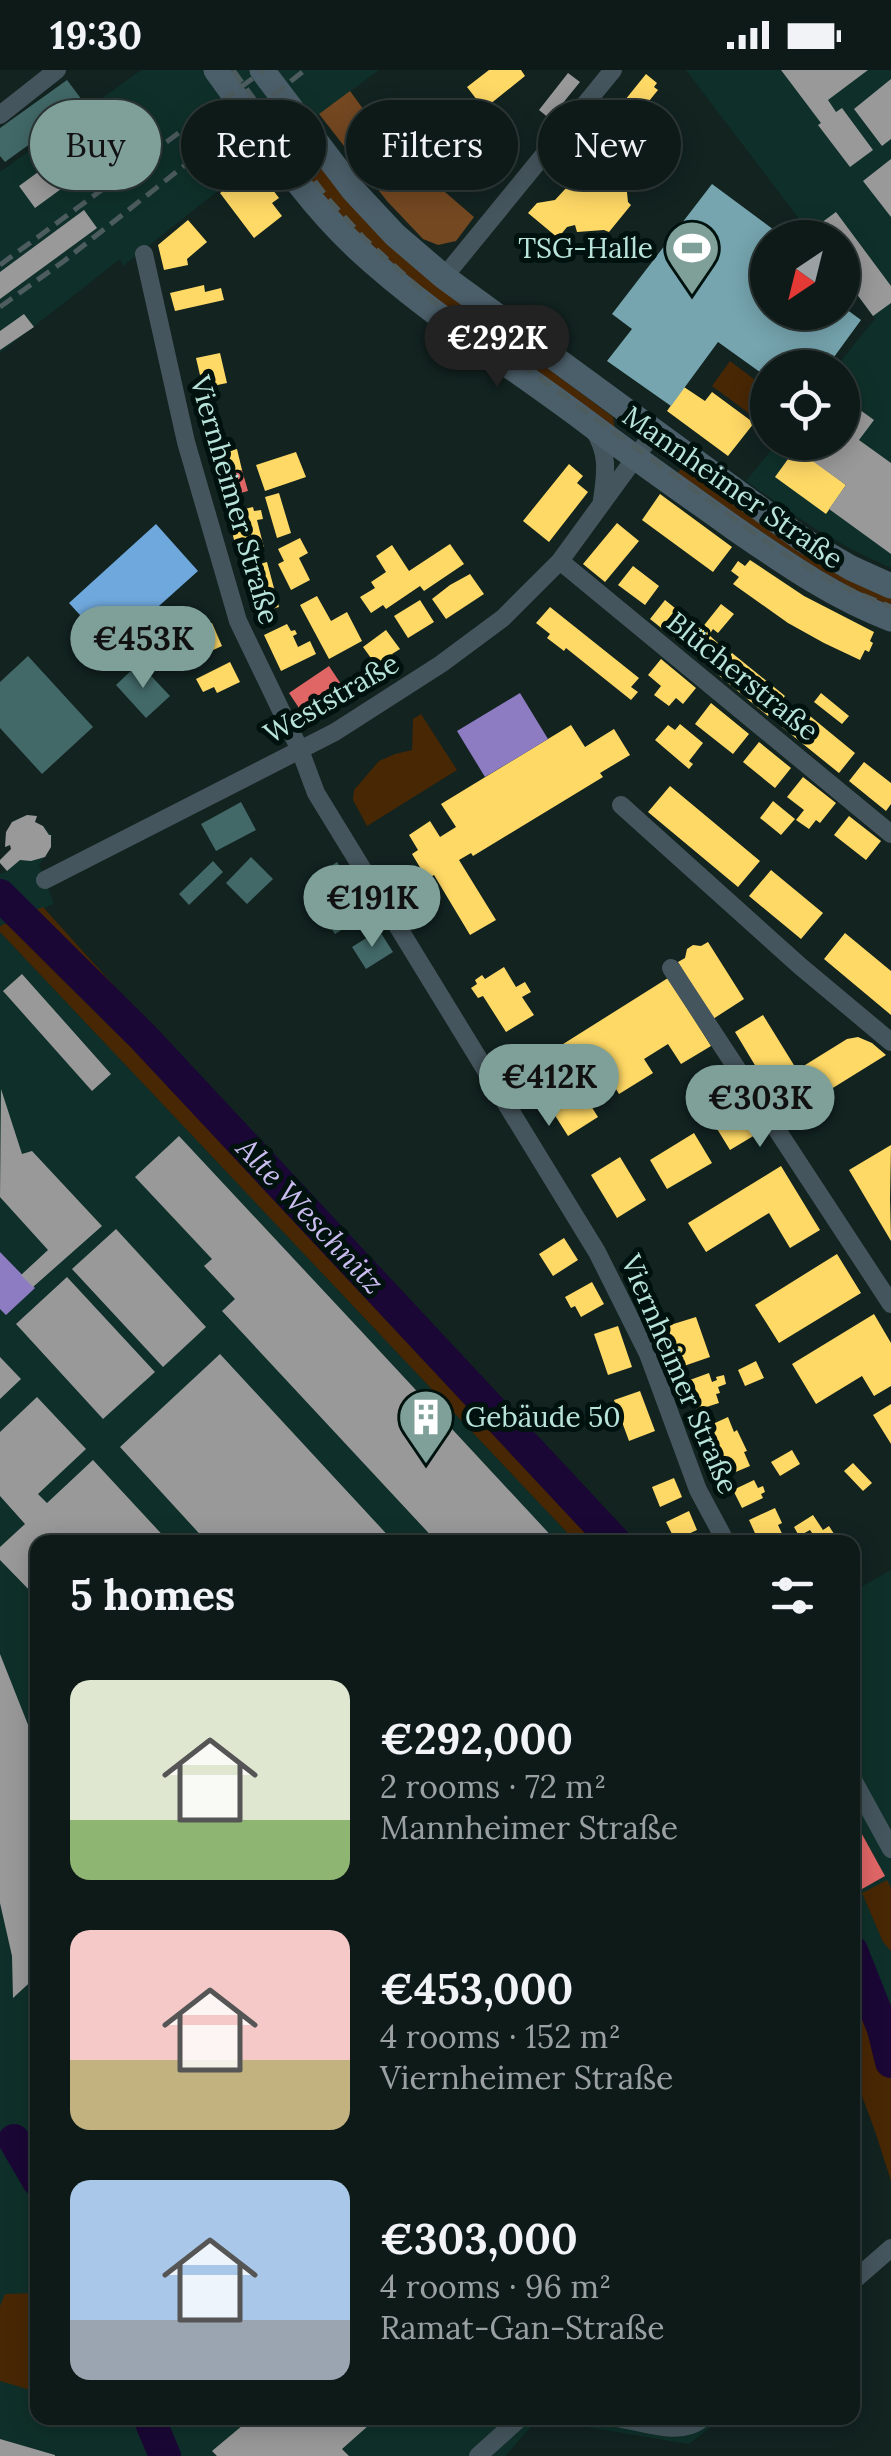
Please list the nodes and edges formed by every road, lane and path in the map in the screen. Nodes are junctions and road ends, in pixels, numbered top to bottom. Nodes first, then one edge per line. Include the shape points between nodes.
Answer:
1 (57, 70) edge
2 (216, 70) edge
3 (262, 70) edge
4 (613, 70) edge
5 (0, 116) edge
6 (144, 254) dead end
7 (444, 277) junction
8 (588, 422) junction
9 (654, 432) junction
10 (636, 457) junction
11 (601, 505) junction
12 (560, 561) junction
13 (891, 586) edge
14 (891, 618) edge
15 (300, 750) junction
16 (621, 805) dead end
17 (891, 834) edge
18 (45, 880) dead end
19 (671, 968) dead end
20 (891, 1042) edge
21 (891, 1304) edge
22 (722, 1535) edge
23 (860, 1793) edge
24 (891, 1849) edge
25 (891, 2248) edge
26 (860, 2275) edge
27 (512, 2425) edge
28 (662, 2425) edge
29 (692, 2425) edge
30 (478, 2456) edge

1 - 5 street
2 - 8 main road, Mannheimer Straße via 356,246
3 - 7 main road, Mannheimer Straße via 353,190
4 - 7 street
6 - 15 street, Viernheimer Straße via 186,442 238,621
7 - 9 main road, Mannheimer Straße
8 - 10 main road, Mannheimer Straße
8 - 11 street via 606,458
9 - 10 street, Weststraße
9 - 13 main road, Mannheimer Straße via 814,547
10 - 11 street, Weststraße
10 - 14 main road, Mannheimer Straße via 812,581
11 - 12 street, Weststraße
12 - 15 street, Weststraße via 503,618 441,664
12 - 17 street, Blücherstraße
15 - 18 street, Weststraße
15 - 22 street, Viernheimer Straße via 316,793 597,1252 648,1354 698,1490
16 - 20 street
19 - 21 street
23 - 24 street
25 - 26 street
27 - 30 street
28 - 29 street

